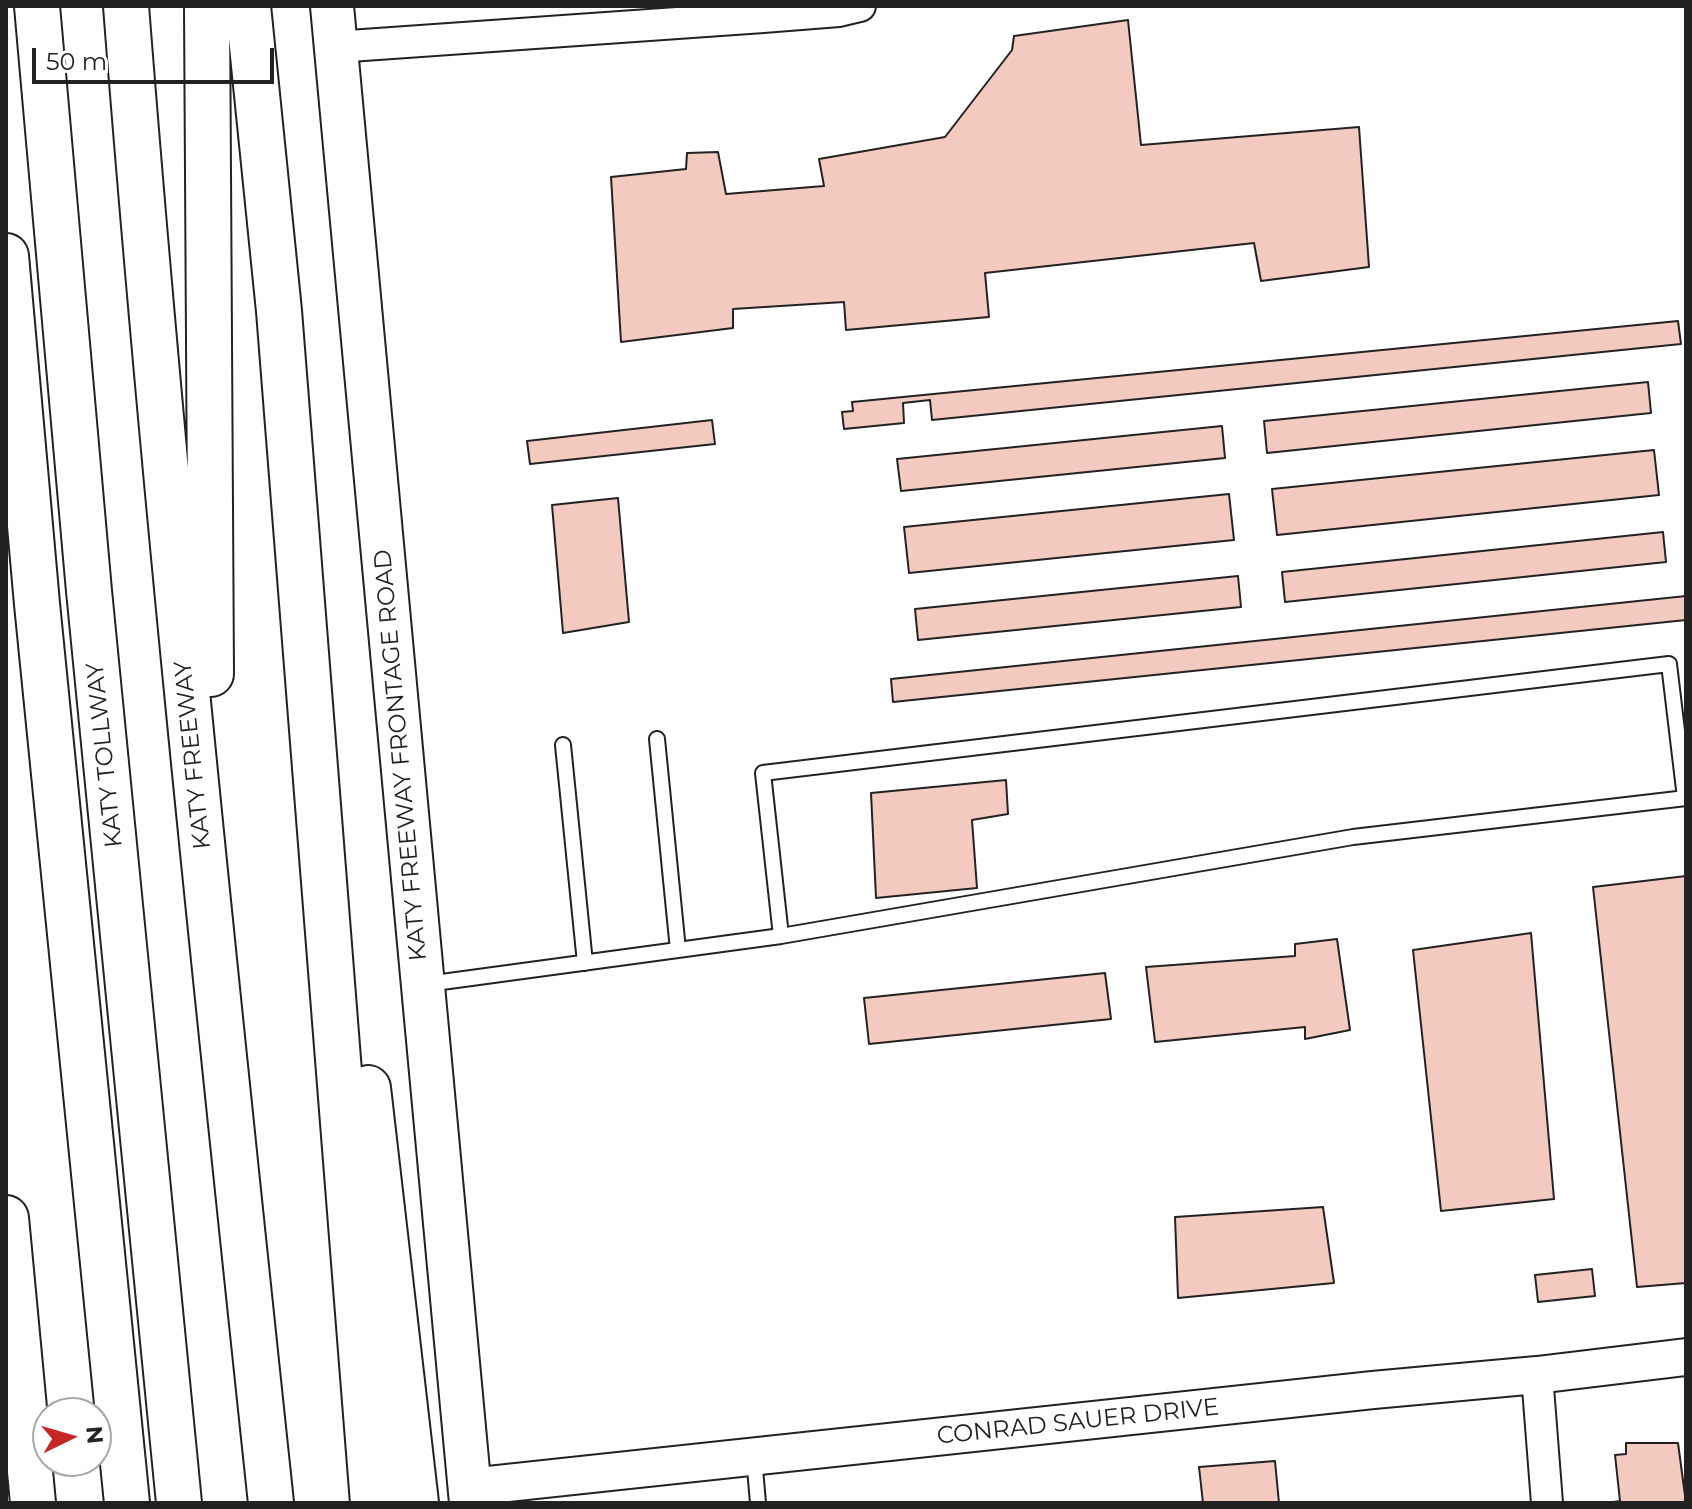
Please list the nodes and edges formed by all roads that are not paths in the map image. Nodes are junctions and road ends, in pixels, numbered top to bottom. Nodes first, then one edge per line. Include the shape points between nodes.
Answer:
1 (37, 6) edge
2 (126, 6) edge
3 (207, 6) edge
4 (248, 6) edge
5 (332, 6) edge
6 (860, 6) edge
7 (335, 47) junction
8 (6, 256) edge
9 (277, 296) junction
10 (657, 739) dead end
11 (563, 745) dead end
12 (1685, 798) edge
13 (211, 936) junction
14 (781, 936) junction
15 (678, 950) junction
16 (585, 963) junction
17 (423, 985) junction
18 (6, 1218) edge
19 (1686, 1357) edge
20 (1537, 1375) junction
21 (754, 1457) junction
22 (470, 1495) edge
23 (33, 1503) edge
24 (127, 1503) edge
25 (179, 1503) edge
26 (271, 1503) edge
27 (373, 1503) edge
28 (416, 1503) edge
29 (758, 1503) edge
30 (1547, 1503) edge

1 - 25 highway, KATY TOLLWAY
2 - 13 highway, KATY FREEWAY
3 - 13 highway
4 - 9 highway
5 - 7 main road, KATY FREEWAY FRONTAGE ROAD
6 - 7 street
7 - 17 main road, KATY FREEWAY FRONTAGE ROAD
8 - 24 highway
9 - 27 highway
9 - 28 highway
10 - 15 lane
11 - 16 lane
12 - 14 lane via 1353,837
12 - 14 lane via 1669,664 763,773
13 - 26 highway, KATY FREEWAY
14 - 15 lane
15 - 16 lane
16 - 17 lane
17 - 22 main road, KATY FREEWAY FRONTAGE ROAD
18 - 23 highway
19 - 20 street, CONRAD SAUER DRIVE
20 - 21 street, CONRAD SAUER DRIVE
20 - 30 street
21 - 22 street, CONRAD SAUER DRIVE
21 - 29 lane

